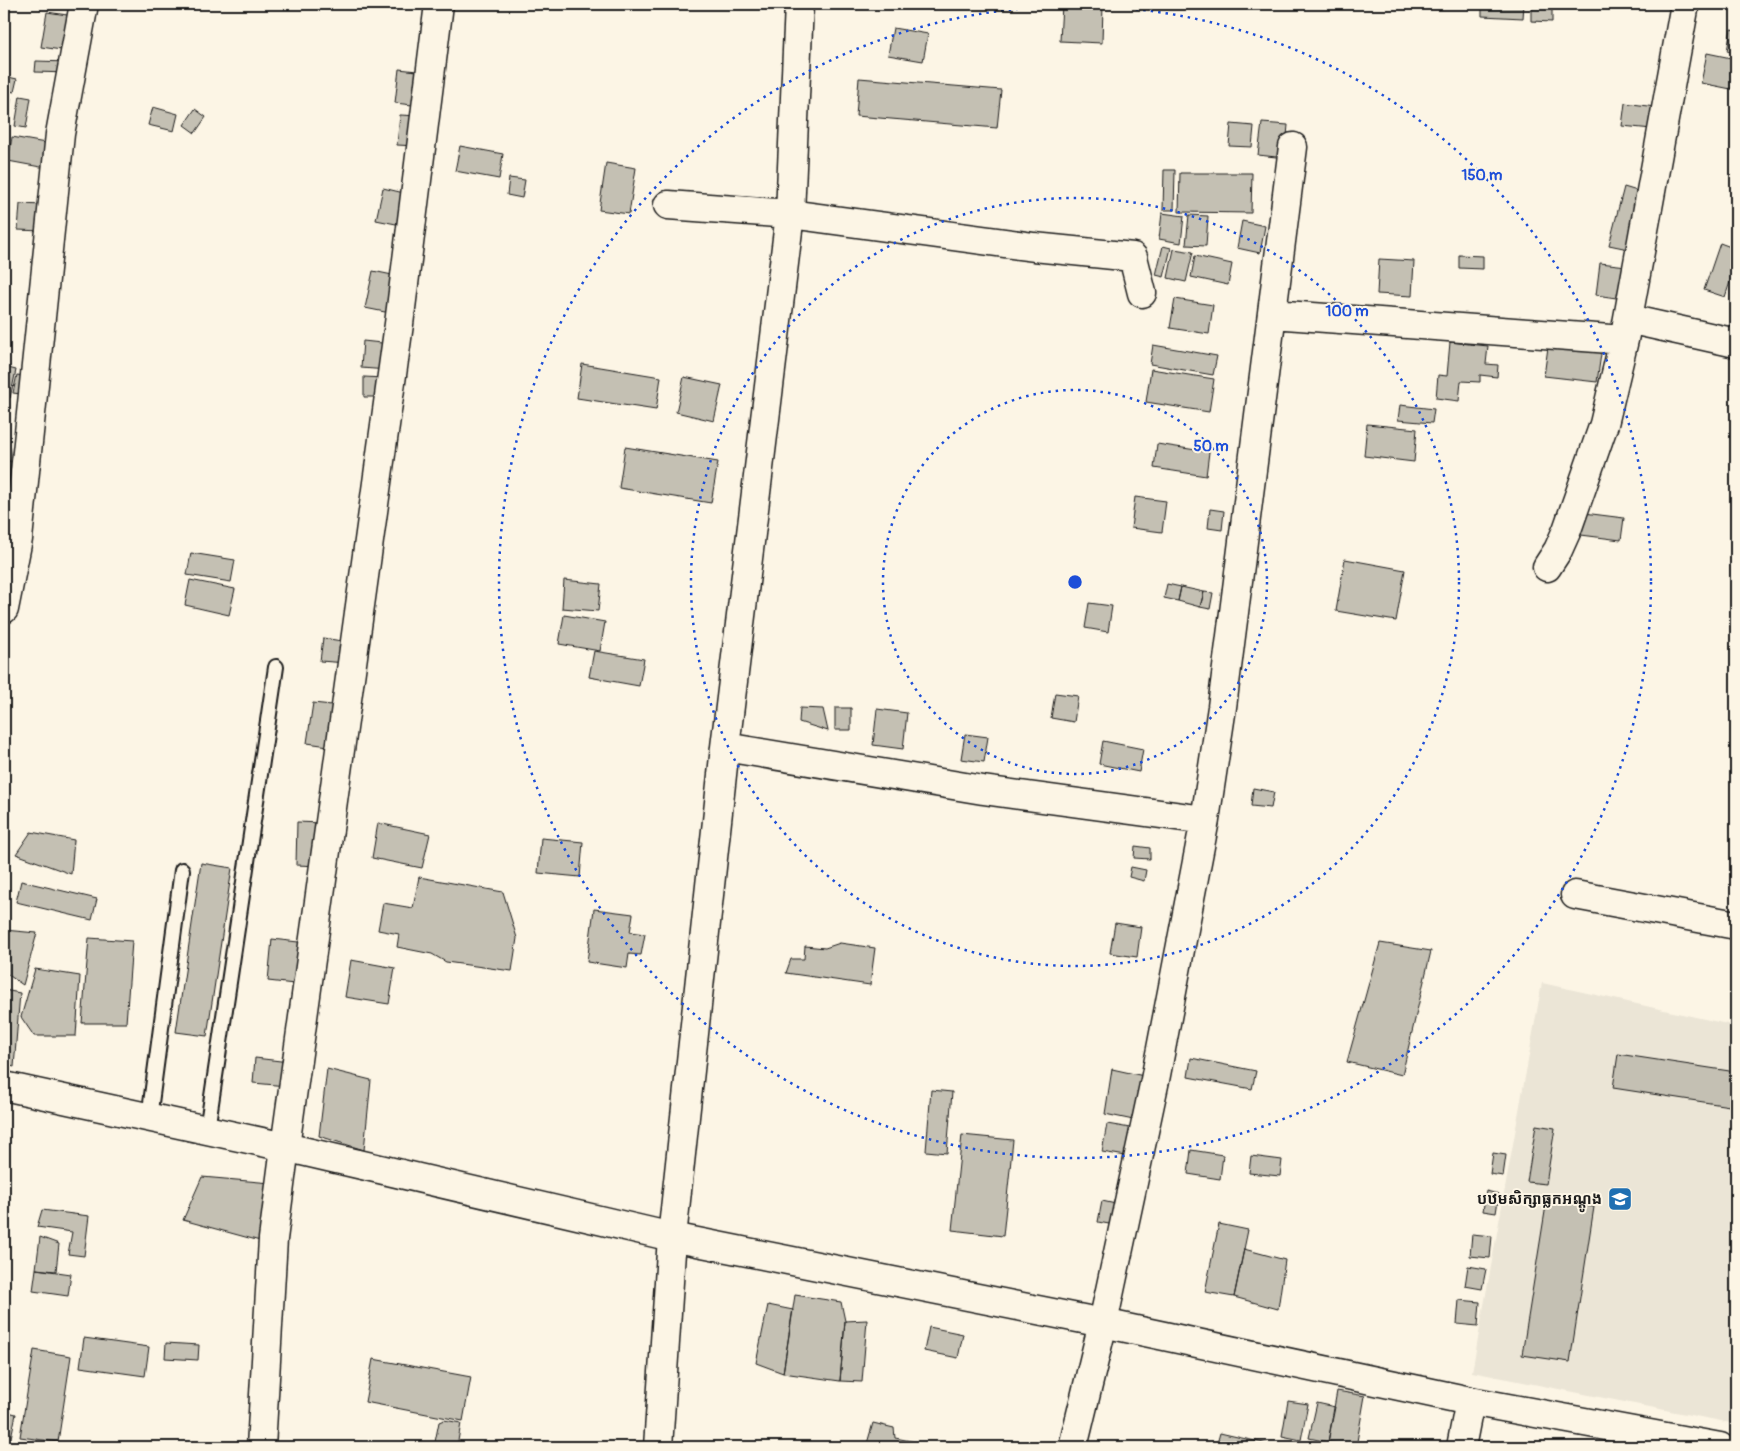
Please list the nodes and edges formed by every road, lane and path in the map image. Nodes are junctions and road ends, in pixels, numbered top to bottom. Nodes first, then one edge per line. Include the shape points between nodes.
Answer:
1 (84, 4) edge
2 (439, 4) edge
3 (799, 4) edge
4 (1685, 4) edge
5 (1293, 147) dead end
6 (668, 205) dead end
7 (790, 214) junction
8 (1142, 293) dead end
9 (1272, 314) junction
10 (1626, 330) junction
11 (1736, 343) edge
12 (1547, 567) dead end
13 (4, 609) edge
14 (276, 667) dead end
15 (725, 746) junction
16 (1205, 820) junction
17 (182, 870) dead end
18 (1575, 895) dead end
19 (1736, 925) edge
20 (4, 1086) edge
21 (149, 1118) junction
22 (207, 1130) junction
23 (285, 1147) junction
24 (672, 1238) junction
25 (1103, 1323) junction
26 (1470, 1401) junction
27 (261, 1447) edge
28 (658, 1447) edge
29 (1073, 1447) edge
30 (1461, 1447) edge
31 (1720, 1447) edge

1 - 13 street via 60,134 18,539
2 - 23 street via 399,324
3 - 7 street
4 - 10 street
5 - 9 street
6 - 7 street
7 - 8 street via 1133,257
7 - 15 street
9 - 10 street
9 - 16 street
10 - 11 street
10 - 12 street via 1604,424 1567,530
14 - 22 lane
15 - 16 street via 983,790
15 - 24 street
16 - 25 street via 1155,1080
17 - 21 lane
18 - 19 street
20 - 21 street
21 - 22 street
22 - 23 street
23 - 24 street
23 - 27 street via 274,1238
24 - 25 street
24 - 28 street
25 - 26 street
25 - 29 street
26 - 30 street
26 - 31 street

